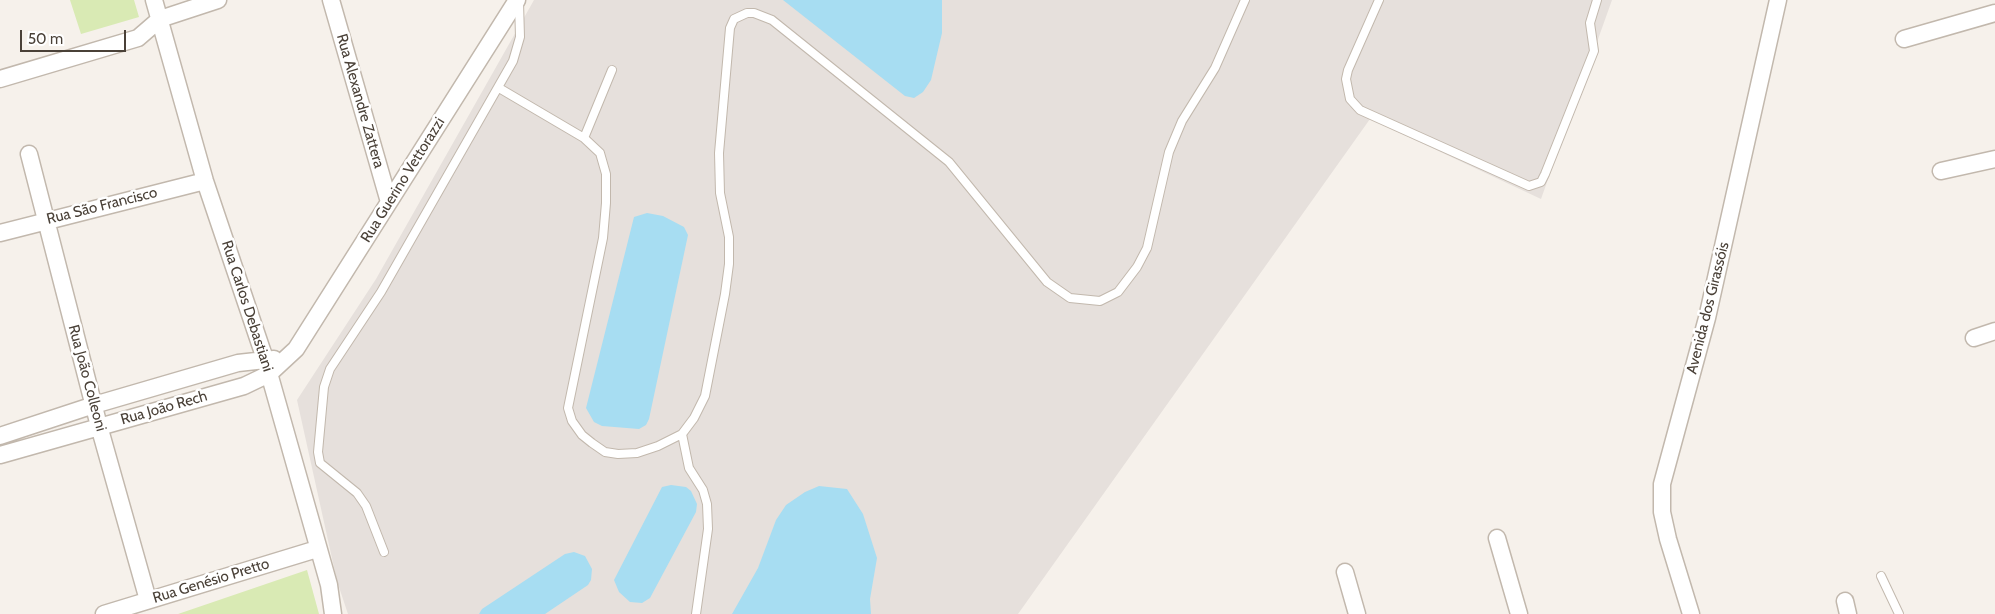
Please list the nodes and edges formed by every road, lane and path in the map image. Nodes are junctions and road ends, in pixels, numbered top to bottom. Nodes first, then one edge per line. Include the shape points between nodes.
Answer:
1 (154, 0) edge
2 (218, 0) edge
3 (330, 0) edge
4 (518, 0) edge
5 (1245, 0) edge
6 (1379, 0) edge
7 (1597, 0) edge
8 (1778, 0) edge
9 (1995, 13) edge
10 (160, 20) junction
11 (1904, 39) dead end
12 (612, 70) dead end
13 (0, 79) edge
14 (499, 88) junction
15 (584, 138) junction
16 (29, 154) dead end
17 (1995, 159) edge
18 (1941, 171) dead end
19 (205, 180) junction
20 (389, 202) junction
21 (47, 220) junction
22 (0, 233) edge
23 (1995, 332) edge
24 (1974, 338) dead end
25 (267, 367) junction
26 (94, 405) junction
27 (99, 426) junction
28 (682, 434) junction
29 (0, 436) edge
30 (0, 455) edge
31 (1497, 538) dead end
32 (318, 549) junction
33 (384, 552) dead end
34 (1345, 572) dead end
35 (1881, 576) dead end
36 (148, 600) junction
37 (104, 614) edge
38 (333, 614) edge
39 (696, 614) edge
40 (1357, 614) edge
41 (1519, 614) edge
42 (1691, 614) edge
43 (1898, 614) edge

1 - 10 street, Rua Carlos Debastiani
2 - 10 street
3 - 20 street, Rua Alexandre Zattera
4 - 14 lane via 520,38
4 - 20 street, Rua Guerino Vettorazzi
5 - 28 lane via 1215,68 1182,121 1169,152 1147,248 1137,268 1118,292 1100,301 1070,298 1047,282 949,162 772,20 754,13 734,19 730,28 719,153 720,194 729,237 729,264 705,396
6 - 7 lane via 1348,70 1346,79 1350,99 1360,110 1529,186 1541,182 1545,174 1594,51 1590,23
8 - 42 street, Avenida dos Girassóis via 1707,318 1662,484 1662,512 1668,539
9 - 11 street
10 - 13 street via 138,38
10 - 19 street, Rua Carlos Debastiani
12 - 15 lane
14 - 15 lane
14 - 33 lane via 381,292 330,369 324,387 318,452 320,463 357,493 366,506
15 - 28 lane via 600,153 606,174 606,203 603,238 568,408 572,421 582,435 605,452 618,454 637,453
16 - 21 street, Rua João Colleoni
17 - 18 street
19 - 21 street, Rua São Francisco
19 - 25 street, Rua Carlos Debastiani
20 - 25 street, Rua Guerino Vettorazzi via 296,349
21 - 22 street, Rua São Francisco
21 - 26 street, Rua João Colleoni
23 - 24 street
25 - 26 street, Rua João Rech via 238,363
25 - 27 street, Rua João Rech via 244,386
25 - 32 street, Rua Carlos Debastiani
26 - 27 street, Rua João Colleoni
26 - 29 street, Rua João Rech
27 - 30 street, Rua João Rech
27 - 36 street, Rua João Colleoni
28 - 39 lane via 689,468 703,490 707,504 708,529
31 - 41 street
32 - 36 street, Rua Genésio Pretto
32 - 38 street, Rua Carlos Debastiani via 329,585
34 - 40 street
35 - 43 lane
36 - 37 street, Rua Genésio Pretto

